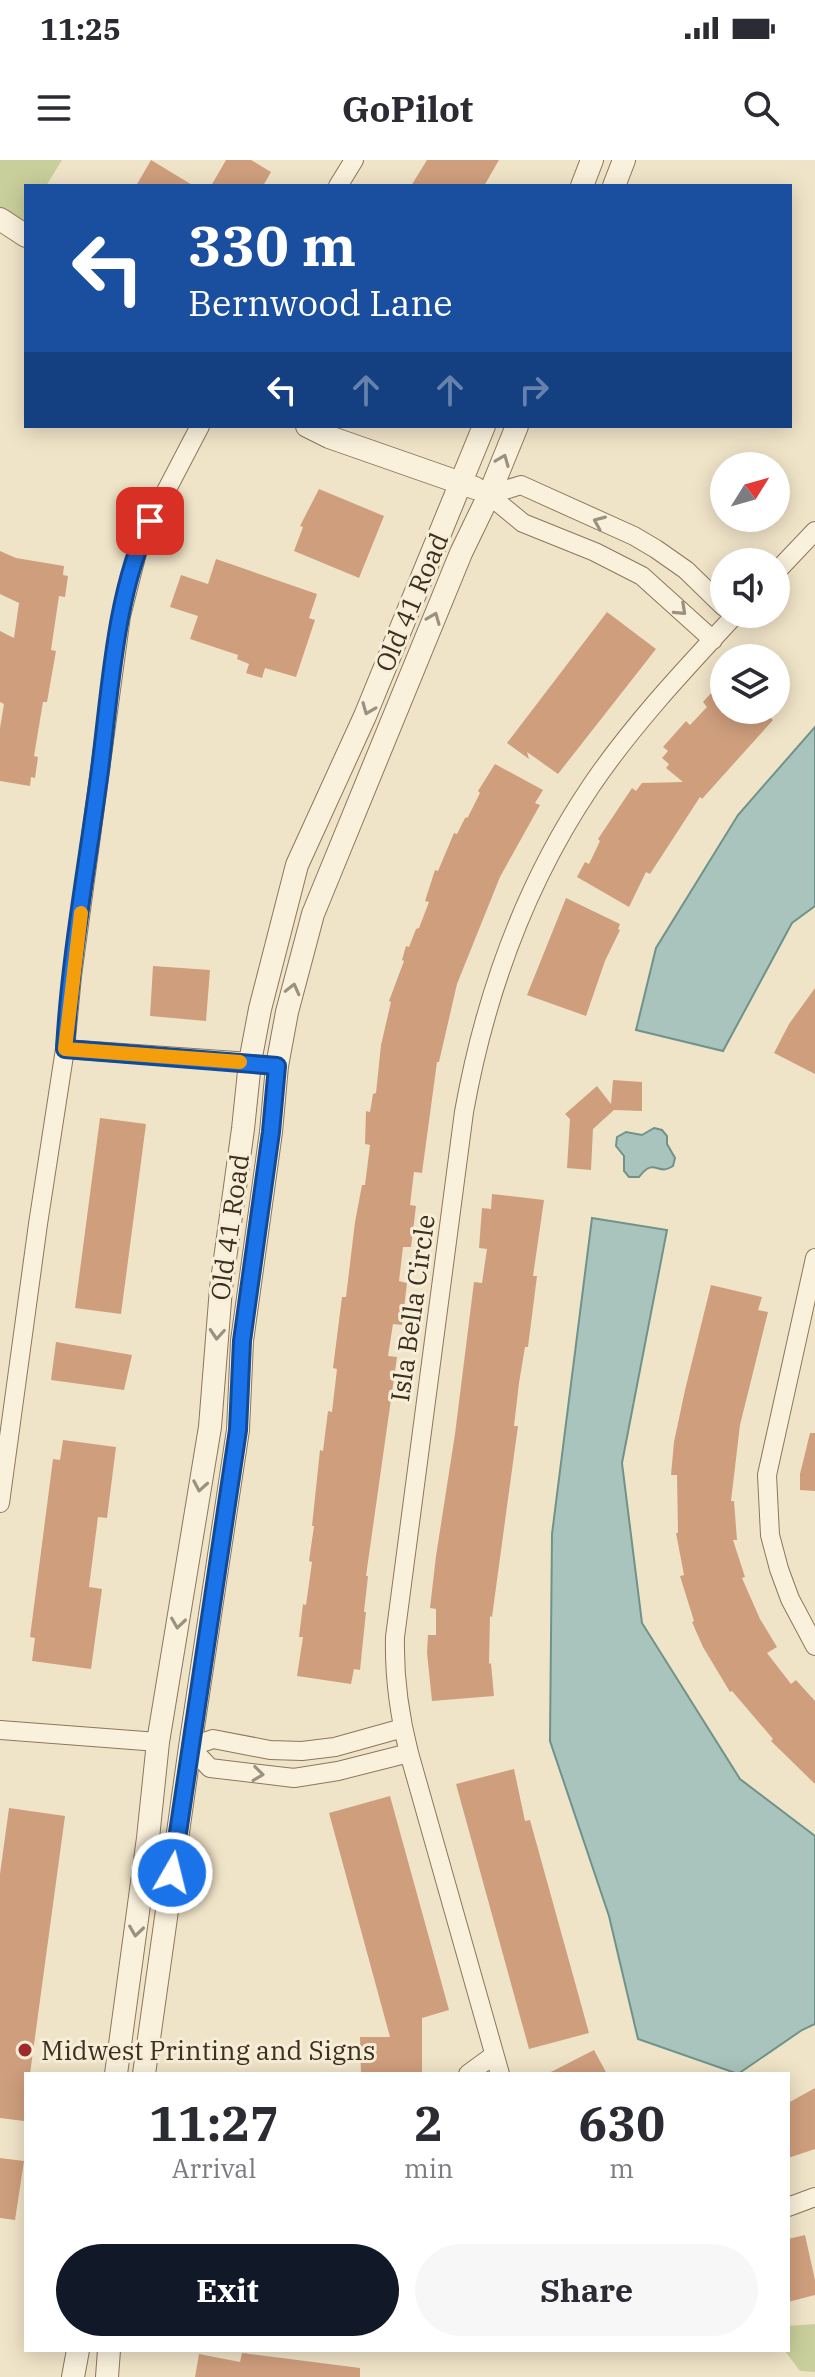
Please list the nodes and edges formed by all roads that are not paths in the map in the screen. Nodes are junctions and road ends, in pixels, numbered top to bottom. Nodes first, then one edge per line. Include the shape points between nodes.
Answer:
1 (354, 160) edge
2 (592, 160) edge
3 (624, 160) edge
4 (339, 184) edge
5 (583, 184) edge
6 (615, 184) edge
7 (0, 219) edge
8 (24, 235) edge
9 (199, 428) edge
10 (311, 428) edge
11 (483, 428) edge
12 (516, 428) edge
13 (463, 482) junction
14 (489, 495) junction
15 (815, 531) edge
16 (790, 557) edge
17 (710, 593) edge
18 (721, 628) edge
19 (713, 640) junction
20 (65, 1049) junction
21 (250, 1062) junction
22 (277, 1066) junction
23 (815, 1258) edge
24 (8, 1388) edge
25 (0, 1503) edge
26 (815, 1646) edge
27 (403, 1728) junction
28 (0, 1730) edge
29 (158, 1742) junction
30 (190, 1747) junction
31 (409, 1753) junction
32 (494, 2055) junction
33 (116, 2072) edge
34 (144, 2072) edge
35 (471, 2072) edge
36 (499, 2072) edge
37 (815, 2197) edge
38 (790, 2206) edge
39 (78, 2352) edge
40 (109, 2352) edge
41 (73, 2377) edge
42 (107, 2377) edge

1 - 4 street
2 - 5 street
3 - 6 street
7 - 8 street
9 - 20 street via 140,541 121,616
10 - 13 street
11 - 13 street, Old 41 Road
14 -> 12 street, Old 41 Road
13 - 14 street
13 -> 21 street, Old 41 Road via 297,865
17 -> 14 street via 634,536 521,485
14 -> 19 street via 523,523 642,576
22 -> 14 street, Old 41 Road via 313,914
15 - 16 street
18 - 19 street, Isla Bella Circle
19 - 27 street, Isla Bella Circle via 592,785 528,897 493,986 464,1112 395,1637 394,1673
20 - 21 street
20 - 24 street
21 - 22 street
21 -> 29 street, Old 41 Road via 221,1288 210,1427
22 - 30 street, Old 41 Road via 242,1341 238,1430
23 - 26 street via 767,1475 770,1535 779,1569
24 - 25 street
27 - 30 street via 302,1751 213,1739
27 - 31 street, Isla Bella Circle
28 - 29 street
29 - 30 street
29 -> 33 street, Old 41 Road
30 -> 31 street via 210,1768 294,1778
30 - 34 street, Old 41 Road
31 - 32 street, Isla Bella Circle
32 - 35 street
32 - 36 street, Isla Bella Circle
37 - 38 street
39 - 41 street
40 - 42 street

